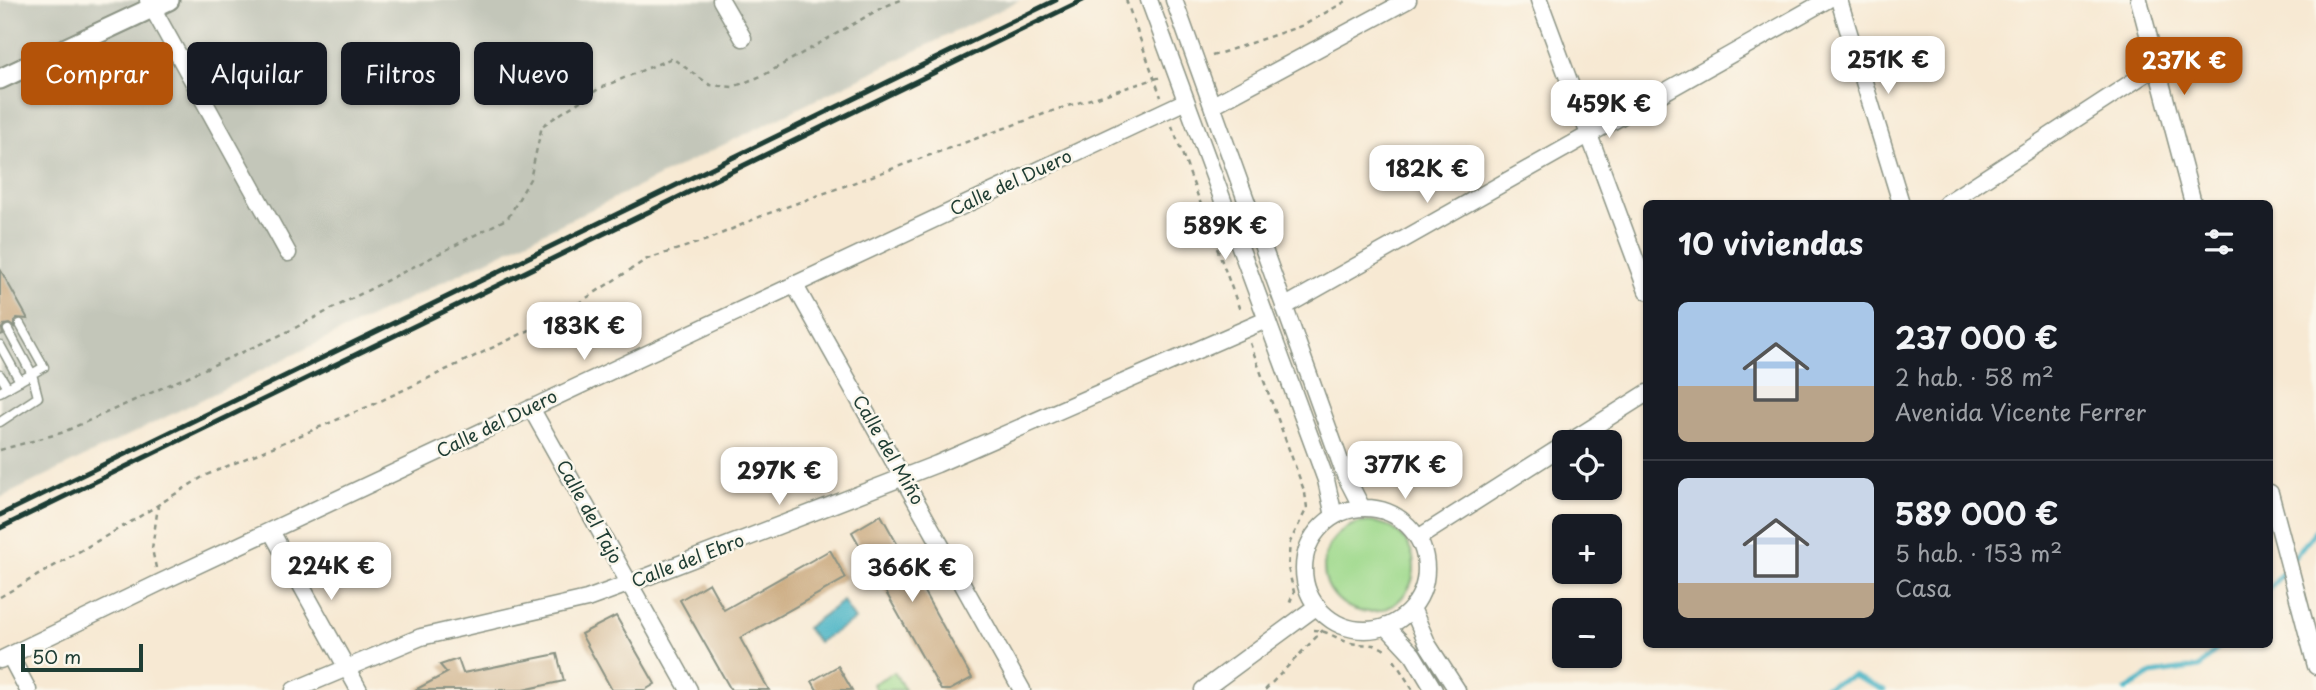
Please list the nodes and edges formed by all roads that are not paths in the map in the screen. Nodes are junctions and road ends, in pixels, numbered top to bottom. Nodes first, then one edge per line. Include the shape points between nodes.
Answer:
1 (721, 0) edge
2 (1149, 0) edge
3 (1174, 0) edge
4 (1408, 0) edge
5 (1539, 0) edge
6 (1827, 0) edge
7 (1839, 0) edge
8 (2139, 0) edge
9 (156, 3) edge
10 (743, 38) dead end
11 (2157, 66) junction
12 (0, 79) edge
13 (1186, 100) junction
14 (1213, 104) junction
15 (1588, 135) junction
16 (1900, 200) edge
17 (1952, 200) edge
18 (2192, 200) edge
19 (288, 253) dead end
20 (1643, 280) edge
21 (794, 284) junction
22 (1284, 307) junction
23 (1266, 320) junction
24 (20, 324) dead end
25 (8, 330) dead end
26 (0, 345) edge
27 (32, 374) junction
28 (0, 375) edge
29 (20, 380) junction
30 (4, 390) edge
31 (1643, 396) edge
32 (531, 408) junction
33 (0, 422) edge
34 (1588, 430) edge
35 (1552, 453) edge
36 (903, 478) junction
37 (2273, 504) edge
38 (1362, 508) junction
39 (1334, 516) junction
40 (271, 531) junction
41 (1418, 538) junction
42 (629, 584) junction
43 (1317, 606) junction
44 (1412, 608) junction
45 (1386, 626) junction
46 (5, 658) edge
47 (2316, 666) edge
48 (346, 667) junction
49 (28, 690) edge
50 (294, 690) edge
51 (359, 690) edge
52 (689, 690) edge
53 (1022, 690) edge
54 (1203, 690) edge
55 (1434, 690) edge
56 (1457, 690) edge

1 - 10 street
2 - 13 street
3 - 14 street
4 - 14 street
5 - 15 street
6 - 15 street
7 - 16 street
8 - 11 street
9 - 12 street
9 - 19 street
11 - 17 street
11 - 18 street
13 - 21 street, Calle del Duero
13 - 23 street
14 - 22 street
15 - 20 street
15 - 22 street
21 - 32 street, Calle del Duero
21 - 36 street, Calle del Miño
22 - 38 street via 1345,475
23 - 36 street, Calle del Ebro
23 - 39 street via 1326,480
24 - 27 lane via 44,367
25 - 27 lane
26 - 29 lane
27 - 29 lane
27 - 33 lane via 38,397
28 - 30 lane
29 - 30 lane
31 - 34 street
32 - 40 street, Calle del Duero
32 - 42 street, Calle del Tajo
35 - 41 street
36 - 42 street, Calle del Ebro
36 - 53 street, Calle del Miño
37 - 47 street
38 - 39 street
38 - 41 street via 1395,516
39 - 43 street via 1315,535 1304,559 1304,578
40 - 46 street, Calle del Duero
40 - 48 street
41 - 44 street via 1426,575
42 - 48 street, Calle del Ebro via 587,599 421,637
42 - 52 street, Calle del Tajo
43 - 45 street via 1350,628
43 - 54 street
44 - 45 street
44 - 56 street via 1428,645
45 - 55 street via 1413,655
46 - 49 street
48 - 50 street, Calle del Ebro
48 - 51 street

